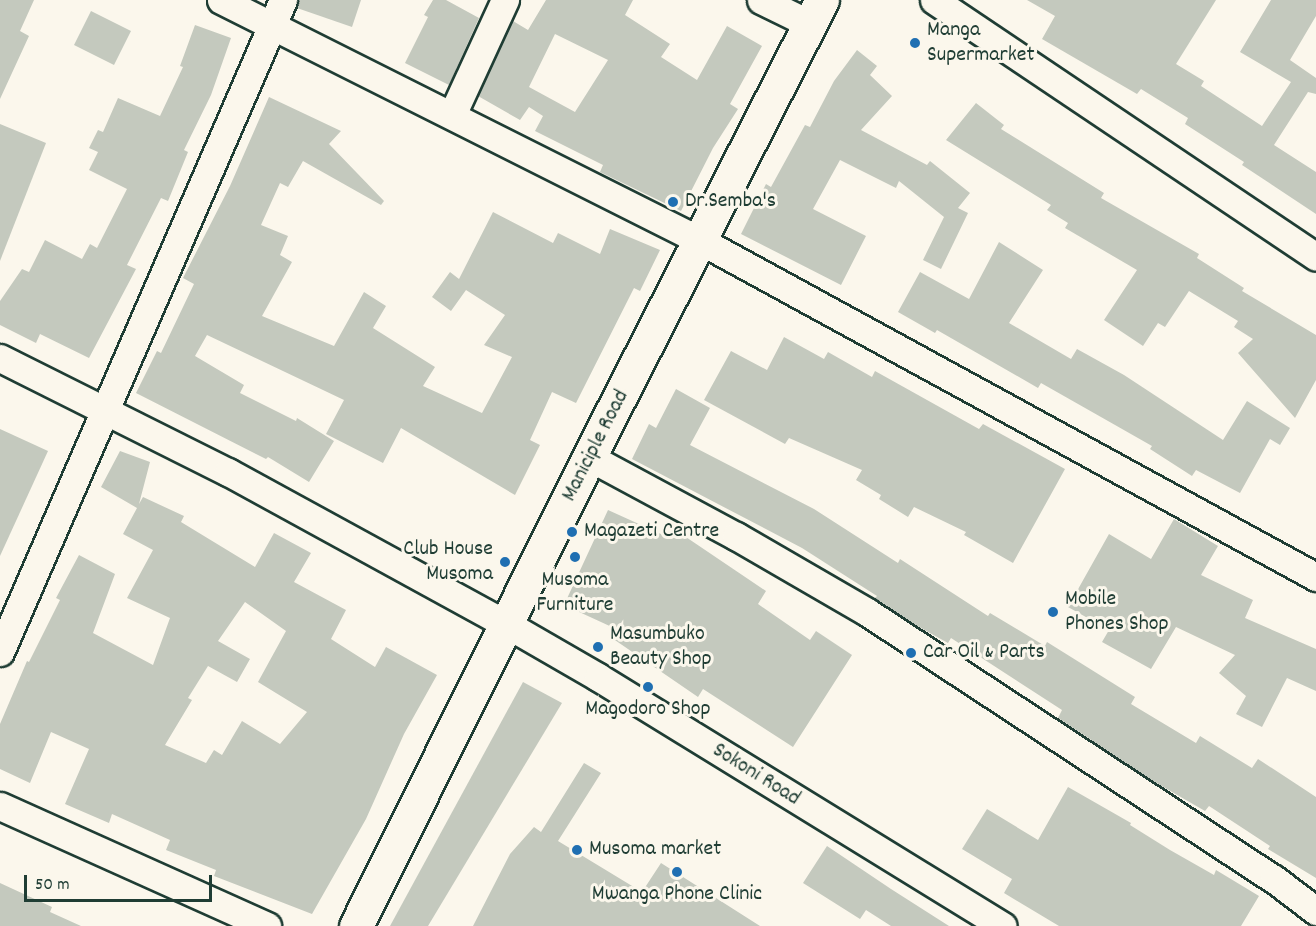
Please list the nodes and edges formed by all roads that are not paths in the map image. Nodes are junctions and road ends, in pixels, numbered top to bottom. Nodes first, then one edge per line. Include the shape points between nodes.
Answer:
1 (221, 0) edge
2 (283, 0) edge
3 (505, 0) edge
4 (761, 0) edge
5 (934, 0) edge
6 (816, 12) edge
7 (272, 25) junction
8 (452, 115) junction
9 (701, 242) junction
10 (1316, 257) edge
11 (0, 358) edge
12 (106, 411) junction
13 (589, 457) junction
14 (1316, 576) edge
15 (508, 625) junction
16 (0, 651) edge
17 (0, 806) edge
18 (1316, 911) edge
19 (267, 926) edge
20 (356, 926) edge
21 (1003, 926) edge

1 - 7 street
2 - 7 street
3 - 8 street
4 - 6 street
5 - 10 street
6 - 9 street, Maniciple Road
7 - 8 street
7 - 12 street
8 - 9 street
9 - 13 street, Maniciple Road
9 - 14 street
11 - 12 street, Sokoni Road
12 - 15 street, Sokoni Road via 228,472
12 - 16 street
13 - 15 street, Maniciple Road
13 - 18 street via 867,612 1274,879
15 - 20 street, Maniciple Road
15 - 21 street, Sokoni Road
17 - 19 street

